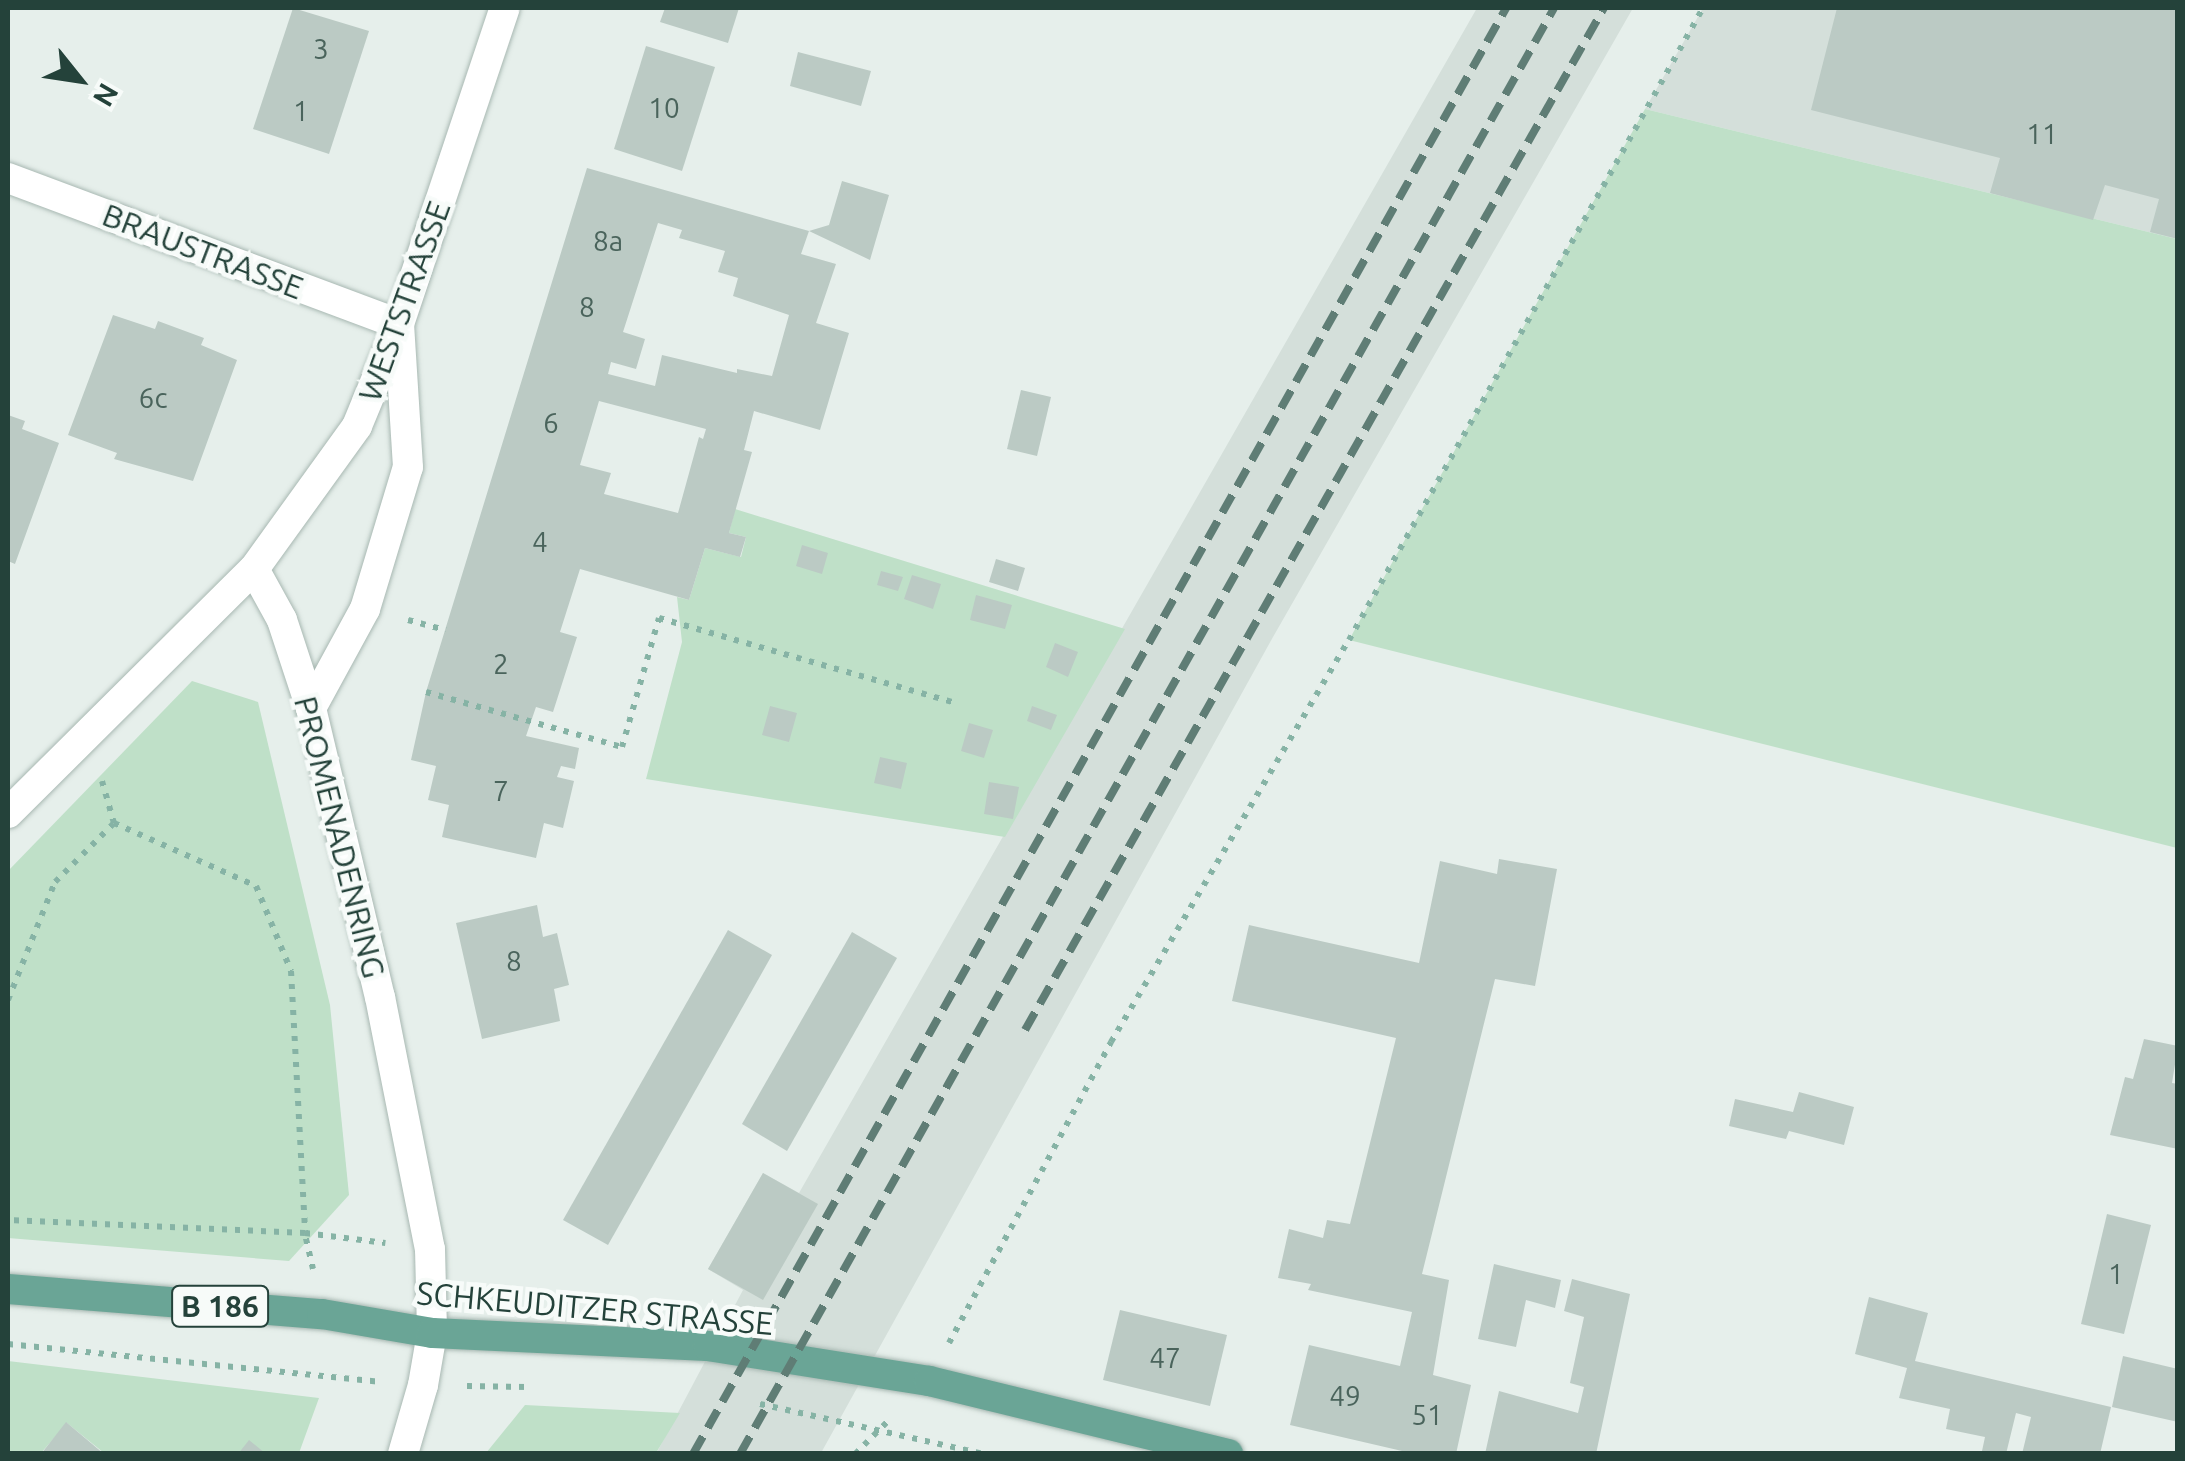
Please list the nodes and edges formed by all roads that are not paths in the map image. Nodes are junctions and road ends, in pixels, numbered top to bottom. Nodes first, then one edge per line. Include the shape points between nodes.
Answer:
1 (505, 8) edge
2 (8, 178) edge
3 (400, 324) junction
4 (254, 569) junction
5 (311, 708) junction
6 (8, 813) edge
7 (8, 1289) edge
8 (432, 1333) junction
9 (402, 1454) edge
10 (1228, 1454) edge

1 - 3 street, WESTSTRASSE
2 - 3 street, BRAUSTRASSE
3 - 4 street, WESTSTRASSE via 357,426
3 - 5 street via 408,467 365,609
4 - 5 street, PROMENADENRING via 282,620
4 - 6 street
5 - 8 street, PROMENADENRING via 380,997 430,1249
7 - 8 main road, SCHKEUDITZER STRASSE / B 186 via 322,1314
8 - 9 street, PROMENADENRING
8 - 10 main road, SCHKEUDITZER STRASSE / B 186 via 708,1346 929,1381

